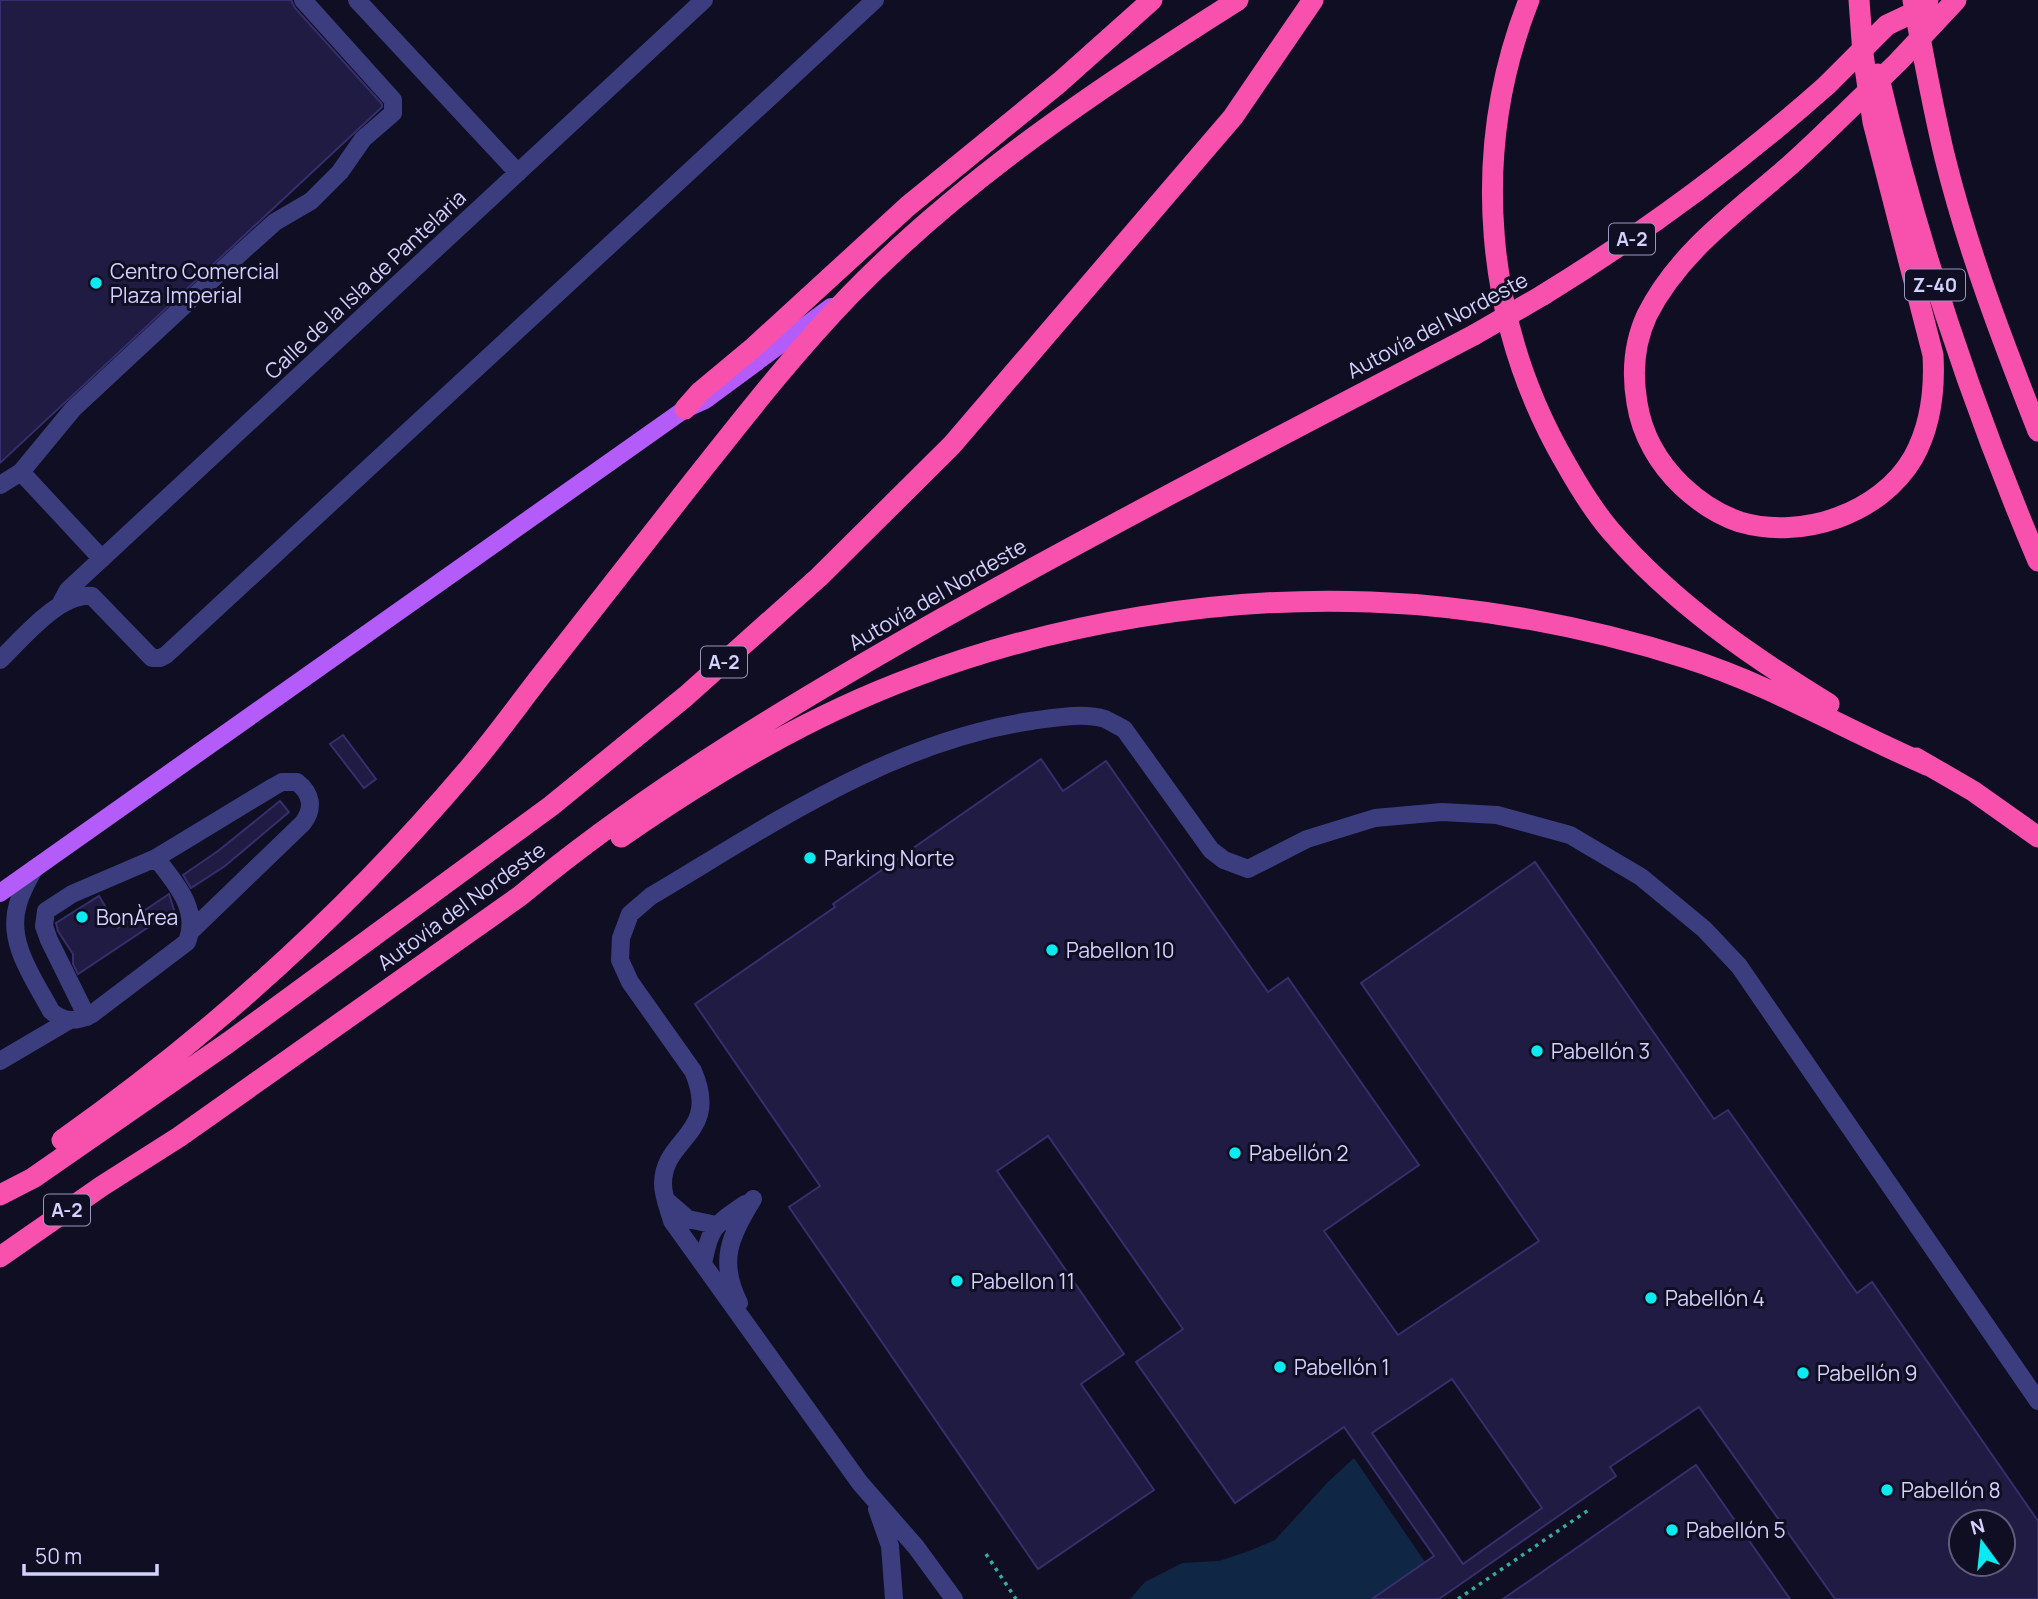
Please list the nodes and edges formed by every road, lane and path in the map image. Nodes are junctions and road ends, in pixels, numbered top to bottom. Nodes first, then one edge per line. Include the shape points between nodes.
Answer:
1 (303, 0) edge
2 (357, 0) edge
3 (704, 0) edge
4 (875, 0) edge
5 (1152, 0) edge
6 (1238, 0) edge
7 (1313, 0) edge
8 (1529, 0) edge
9 (1860, 0) edge
10 (1911, 0) edge
11 (1928, 0) edge
12 (1956, 0) edge
13 (1887, 25) junction
14 (518, 173) junction
15 (849, 296) junction
16 (685, 409) junction
17 (2038, 431) edge
18 (21, 472) junction
19 (0, 485) edge
20 (102, 559) junction
21 (2038, 561) edge
22 (60, 604) junction
23 (0, 660) edge
24 (1927, 765) junction
25 (2038, 837) edge
26 (156, 858) junction
27 (34, 869) junction
28 (0, 893) edge
29 (520, 896) junction
30 (191, 932) junction
31 (0, 935) edge
32 (17, 944) junction
33 (87, 1017) junction
34 (68, 1021) junction
35 (0, 1061) edge
36 (5, 1192) edge
37 (666, 1200) junction
38 (716, 1225) junction
39 (0, 1257) edge
40 (703, 1264) junction
41 (756, 1337) junction
42 (2038, 1401) edge
43 (860, 1483) junction
44 (1590, 1509) dead end
45 (986, 1554) dead end
46 (894, 1599) edge
47 (954, 1599) edge
48 (1016, 1599) edge
49 (1458, 1599) edge

1 - 18 lane via 393,100 393,113 363,139 340,172 311,201 275,222 82,400
2 - 14 lane
3 - 14 lane, Calle de la Isla de Pantelaria
4 - 22 lane via 166,655 152,658 92,596
5 - 16 highway via 908,206
6 - 15 highway via 1025,142 934,216
7 - 36 highway, Autovía del Nordeste / A-2 via 1233,117 952,445 819,577 686,696 551,807 218,1049 33,1178
8 - 24 highway via 1495,127 1493,244 1514,346 1546,430 1608,528 1688,608 1783,676
9 - 12 highway, bridge via 1863,54 1873,122 1933,355 1933,402 1912,459 1891,486 1866,505 1810,525 1741,522 1692,495 1648,441 1633,383 1634,359 1646,318 1678,267 1699,244 1835,123 1898,62
9 - 21 highway, Z-40 via 1932,274 1998,467
10 - 13 highway, Autovía del Nordeste / A-2
10 - 17 highway, Z-40 via 1968,239
11 - 13 highway, bridge via 1919,10
13 - 29 highway, Autovía del Nordeste / A-2, bridge via 1827,85 1717,178 1644,231 1474,335 1049,558 848,673 690,771
14 - 20 lane, Calle de la Isla de Pantelaria
15 - 16 main road via 705,400
15 - 36 highway via 772,382 472,765 397,849 237,1003 111,1106 24,1167
16 - 27 main road
18 - 19 lane
18 - 20 lane
20 - 22 lane, Calle de la Isla de Pantelaria via 68,590
22 - 23 lane, Calle de la Isla de Pantelaria
24 - 25 highway
24 - 29 highway via 1750,681 1584,630 1478,612 1371,601 1261,603 1151,615 1054,634 914,677 751,753 573,870
26 - 30 lane via 184,897
26 - 30 lane via 282,782 297,782 309,795 311,805 303,823
26 - 33 lane via 72,894 46,911 48,940
27 - 28 main road
27 - 32 lane via 18,904
29 - 39 highway, Autovía del Nordeste / A-2 via 179,1138
30 - 33 lane via 182,947
31 - 32 lane
32 - 34 lane via 51,1011
33 - 34 lane
34 - 35 lane
37 - 38 lane via 688,1219
37 - 40 lane via 672,1221
37 - 42 lane via 663,1183 668,1163 697,1122 700,1087 620,960 621,938 630,914 651,896 832,789 891,762 997,726 1080,716 1104,719 1124,729 1211,850 1248,869 1307,839 1364,821 1442,812 1497,815 1570,835 1641,877 1704,929 1739,966
38 - 40 lane
38 - 41 lane via 756,1197 734,1229 727,1265 732,1290
40 - 41 lane
41 - 43 lane
43 - 46 lane via 879,1513 890,1546
43 - 47 lane
44 - 49 path
45 - 48 path

